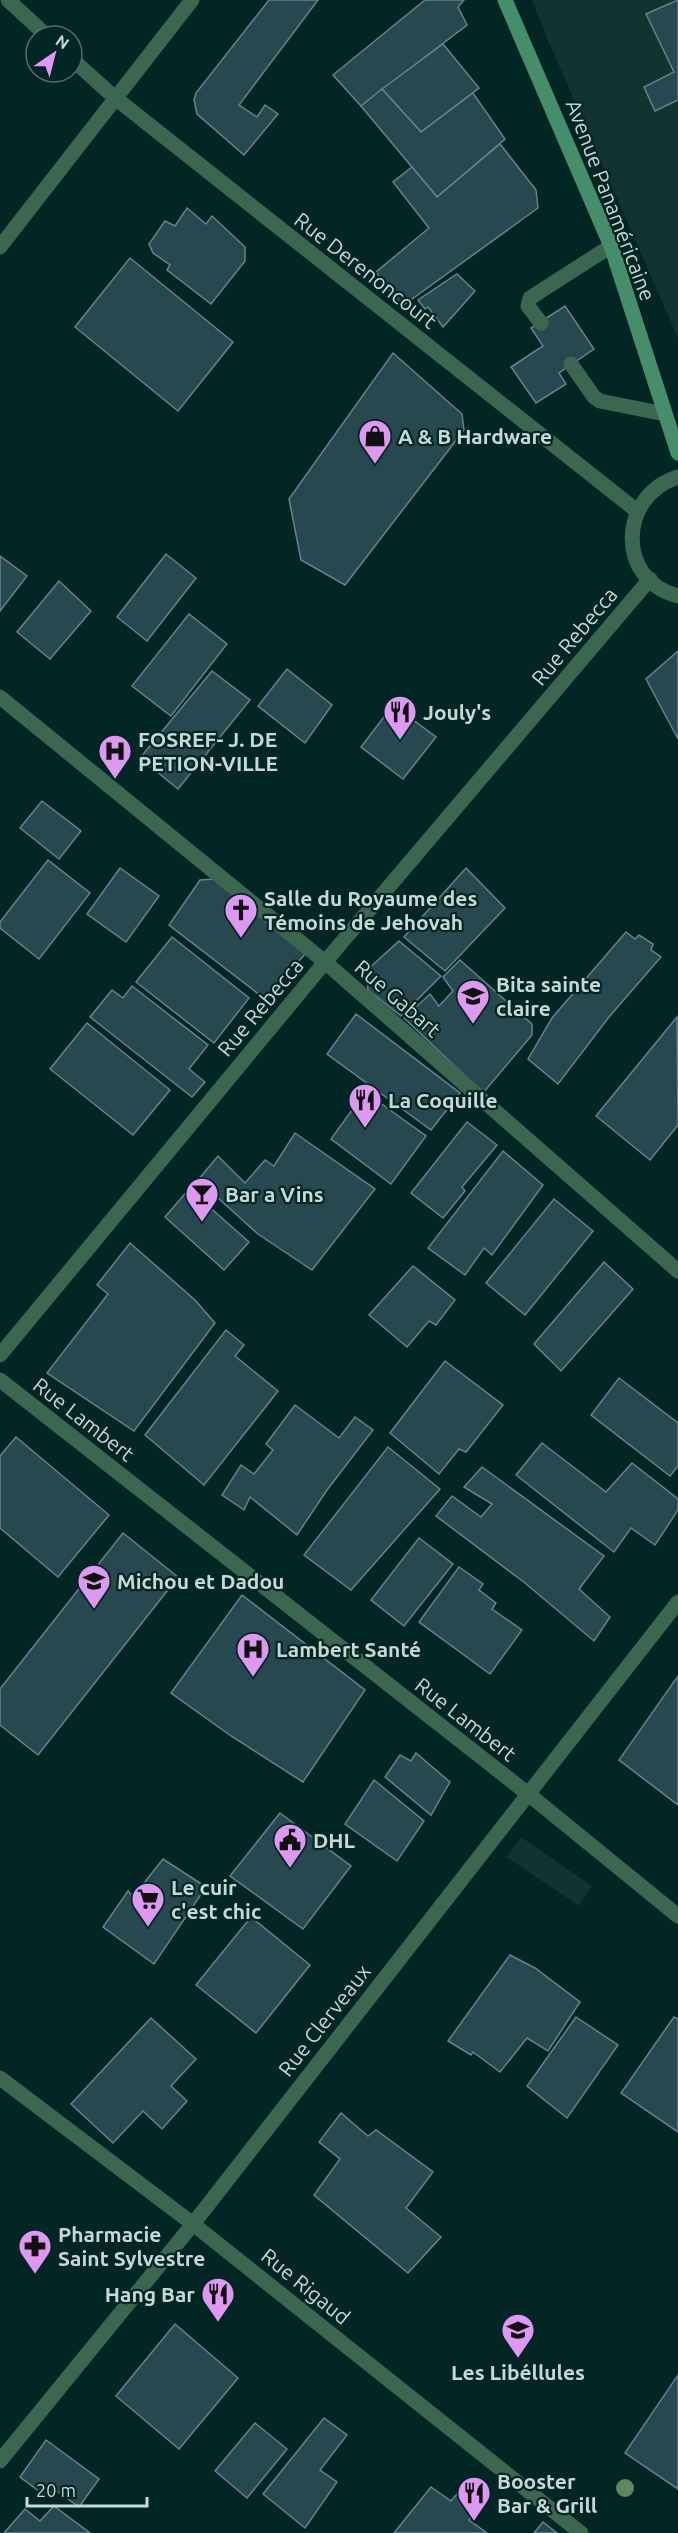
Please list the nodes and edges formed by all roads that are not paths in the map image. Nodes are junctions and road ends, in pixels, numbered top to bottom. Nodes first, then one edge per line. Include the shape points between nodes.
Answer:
1 (8, 0) edge
2 (192, 0) edge
3 (505, 0) edge
4 (34, 24) edge
5 (84, 70) edge
6 (114, 97) junction
7 (611, 246) junction
8 (0, 247) edge
9 (541, 323) dead end
10 (571, 364) dead end
11 (665, 414) junction
12 (678, 453) edge
13 (678, 477) edge
14 (637, 511) junction
15 (650, 579) junction
16 (678, 596) edge
17 (0, 697) edge
18 (325, 962) junction
19 (678, 1271) edge
20 (0, 1355) edge
21 (0, 1380) edge
22 (678, 1602) edge
23 (527, 1793) junction
24 (678, 1916) edge
25 (0, 2078) edge
26 (193, 2223) junction
27 (0, 2461) edge
28 (581, 2533) edge

1 - 4 street
2 - 6 street
3 - 7 main road, Avenue Panaméricaine
5 - 6 street, Rue Derenoncourt
6 - 8 street
6 - 14 street, Rue Derenoncourt
7 - 9 street via 530,298 528,306
7 - 11 main road, Avenue Panaméricaine
10 - 11 street via 594,398
11 - 12 main road, Avenue Panaméricaine
13 - 14 street via 649,493
14 - 15 street via 632,528 633,547 638,564
15 - 16 street
15 - 18 street, Rue Rebecca
17 - 18 street, Rue Gabart
18 - 19 street, Rue Gabart
18 - 20 street, Rue Rebecca
21 - 23 street, Rue Lambert
22 - 23 street, Rue Clerveaux
23 - 24 street, Rue Lambert
23 - 26 street, Rue Clerveaux
25 - 26 street, Rue Rigaud
26 - 27 street, Rue Clerveaux
26 - 28 street, Rue Rigaud

